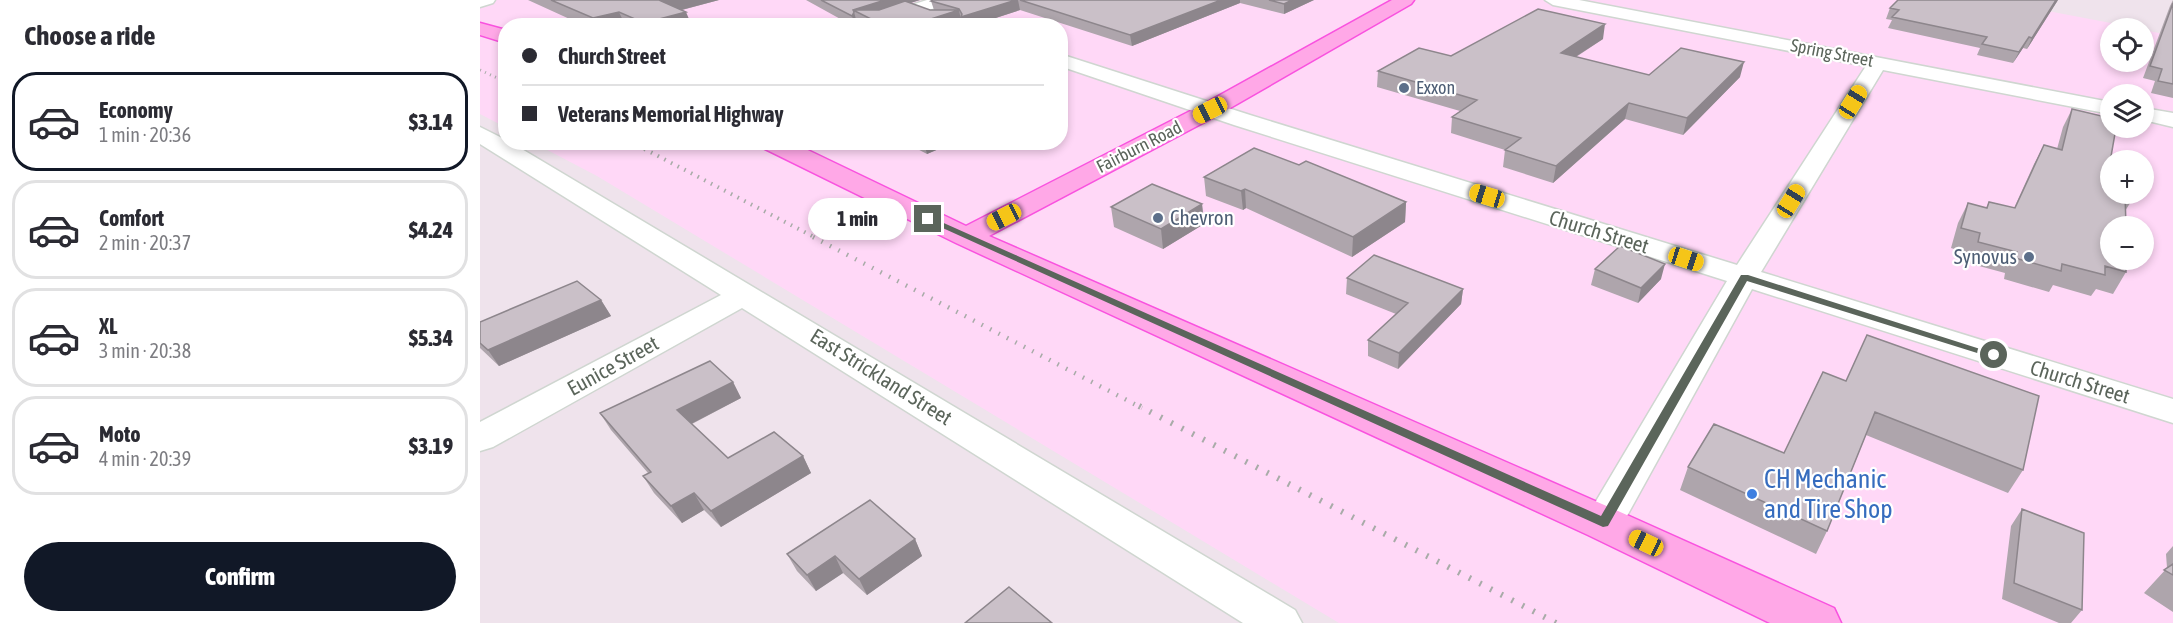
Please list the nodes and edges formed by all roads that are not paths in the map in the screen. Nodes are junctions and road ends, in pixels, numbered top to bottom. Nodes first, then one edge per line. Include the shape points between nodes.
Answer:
1 (487, 0) edge
2 (943, 0) edge
3 (1405, 0) edge
4 (1553, 0) edge
5 (480, 2) edge
6 (910, 11) junction
7 (889, 18) edge
8 (933, 18) edge
9 (480, 29) edge
10 (498, 35) edge
11 (1878, 62) junction
12 (1068, 63) edge
13 (2100, 106) edge
14 (1210, 110) junction
15 (2154, 116) edge
16 (2173, 120) edge
17 (480, 134) edge
18 (498, 145) edge
19 (506, 150) edge
20 (787, 150) edge
21 (966, 237) junction
22 (1744, 277) junction
23 (745, 294) junction
24 (2173, 411) edge
25 (480, 438) edge
26 (1603, 522) junction
27 (1280, 623) edge
28 (1817, 623) edge

1 - 5 street
2 - 6 street
3 - 14 main road, Fairburn Road
4 - 11 street, Spring Street
6 - 7 street
6 - 8 street
9 - 10 main road
11 - 13 street, Spring Street
11 - 22 street
12 - 14 street, Church Street
14 - 21 main road, Fairburn Road
14 - 22 street, Church Street
15 - 16 street
17 - 18 street, East Strickland Street
19 - 23 street, East Strickland Street
20 - 21 main road
21 - 26 main road
22 - 24 street, Church Street
22 - 26 street
23 - 25 street, Eunice Street
23 - 27 street, East Strickland Street
26 - 28 main road

